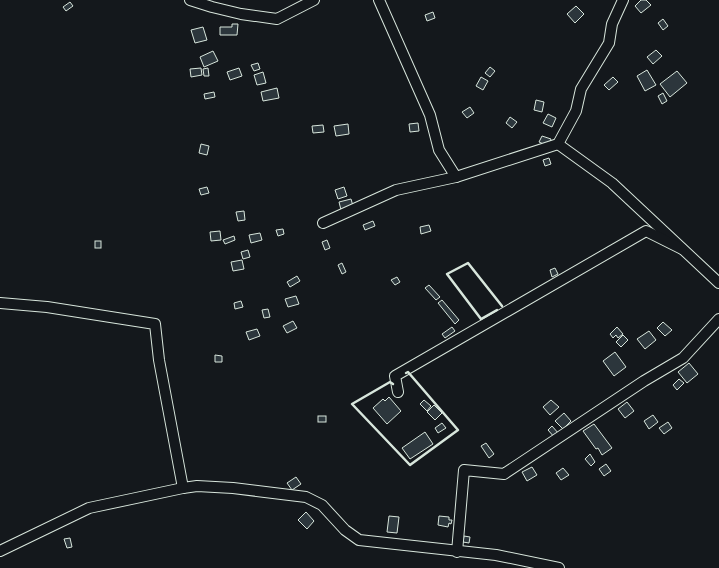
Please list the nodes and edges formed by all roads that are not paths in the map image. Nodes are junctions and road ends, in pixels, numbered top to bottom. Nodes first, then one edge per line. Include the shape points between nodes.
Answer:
1 (190, 0) edge
2 (314, 0) edge
3 (380, 0) edge
4 (623, 0) edge
5 (558, 144) junction
6 (456, 177) junction
7 (323, 223) dead end
8 (682, 249) junction
9 (719, 282) edge
10 (0, 303) edge
11 (719, 318) edge
12 (398, 392) dead end
13 (183, 488) junction
14 (0, 551) edge
15 (457, 552) junction
16 (559, 568) edge

1 - 2 street via 212,8 277,19
3 - 6 street via 430,115 439,150
4 - 5 street via 612,24 609,43 581,89 576,112
5 - 6 street
5 - 8 street via 612,183
6 - 7 street via 396,190
8 - 9 street
8 - 12 street via 646,231 395,376
10 - 13 street via 155,324
11 - 15 street via 682,358 504,474 464,470
13 - 14 street via 89,508
13 - 15 street via 233,488 306,497 322,505 359,540
15 - 16 street via 496,555

